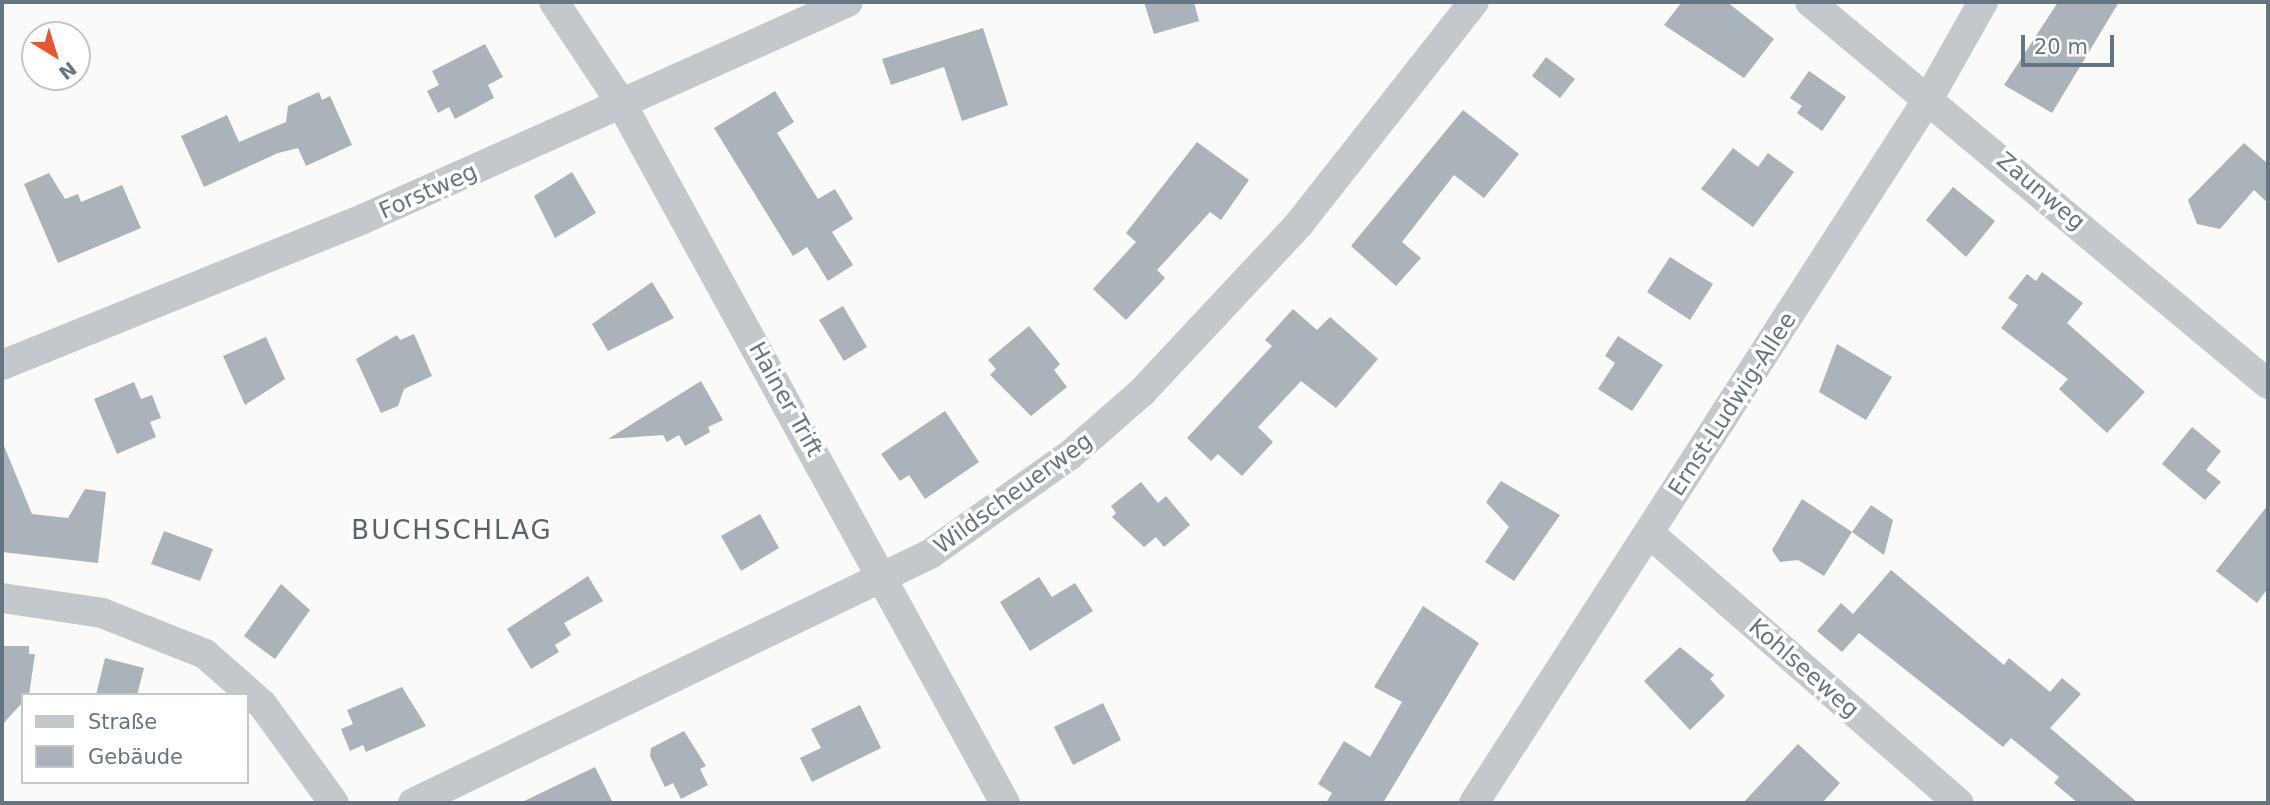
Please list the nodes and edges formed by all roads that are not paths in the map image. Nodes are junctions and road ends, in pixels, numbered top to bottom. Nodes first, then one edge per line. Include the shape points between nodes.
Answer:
1 (554, 2) edge
2 (848, 2) edge
3 (1474, 2) edge
4 (1811, 2) edge
5 (1983, 2) edge
6 (1930, 96) junction
7 (621, 103) junction
8 (2, 365) edge
9 (2268, 384) edge
10 (1649, 533) junction
11 (885, 577) junction
12 (2, 598) edge
13 (334, 803) edge
14 (414, 803) edge
15 (1005, 803) edge
16 (1474, 803) edge
17 (1959, 803) edge

1 - 7 street, Hainer Trift
2 - 7 street, Forstweg
3 - 11 street, Wildscheuerweg via 1298,225 1142,392 992,513
4 - 6 street, Zaunweg
5 - 6 street, Ernst-Ludwig-Allee
6 - 9 street, Zaunweg
6 - 10 street, Ernst-Ludwig-Allee
7 - 8 street, Forstweg via 363,219
7 - 11 street, Hainer Trift
10 - 16 street, Ernst-Ludwig-Allee
10 - 17 street, Kohlseeweg
11 - 14 street, Wildscheuerweg
11 - 15 street, Hainer Trift
12 - 13 street via 102,613 205,654 262,704

